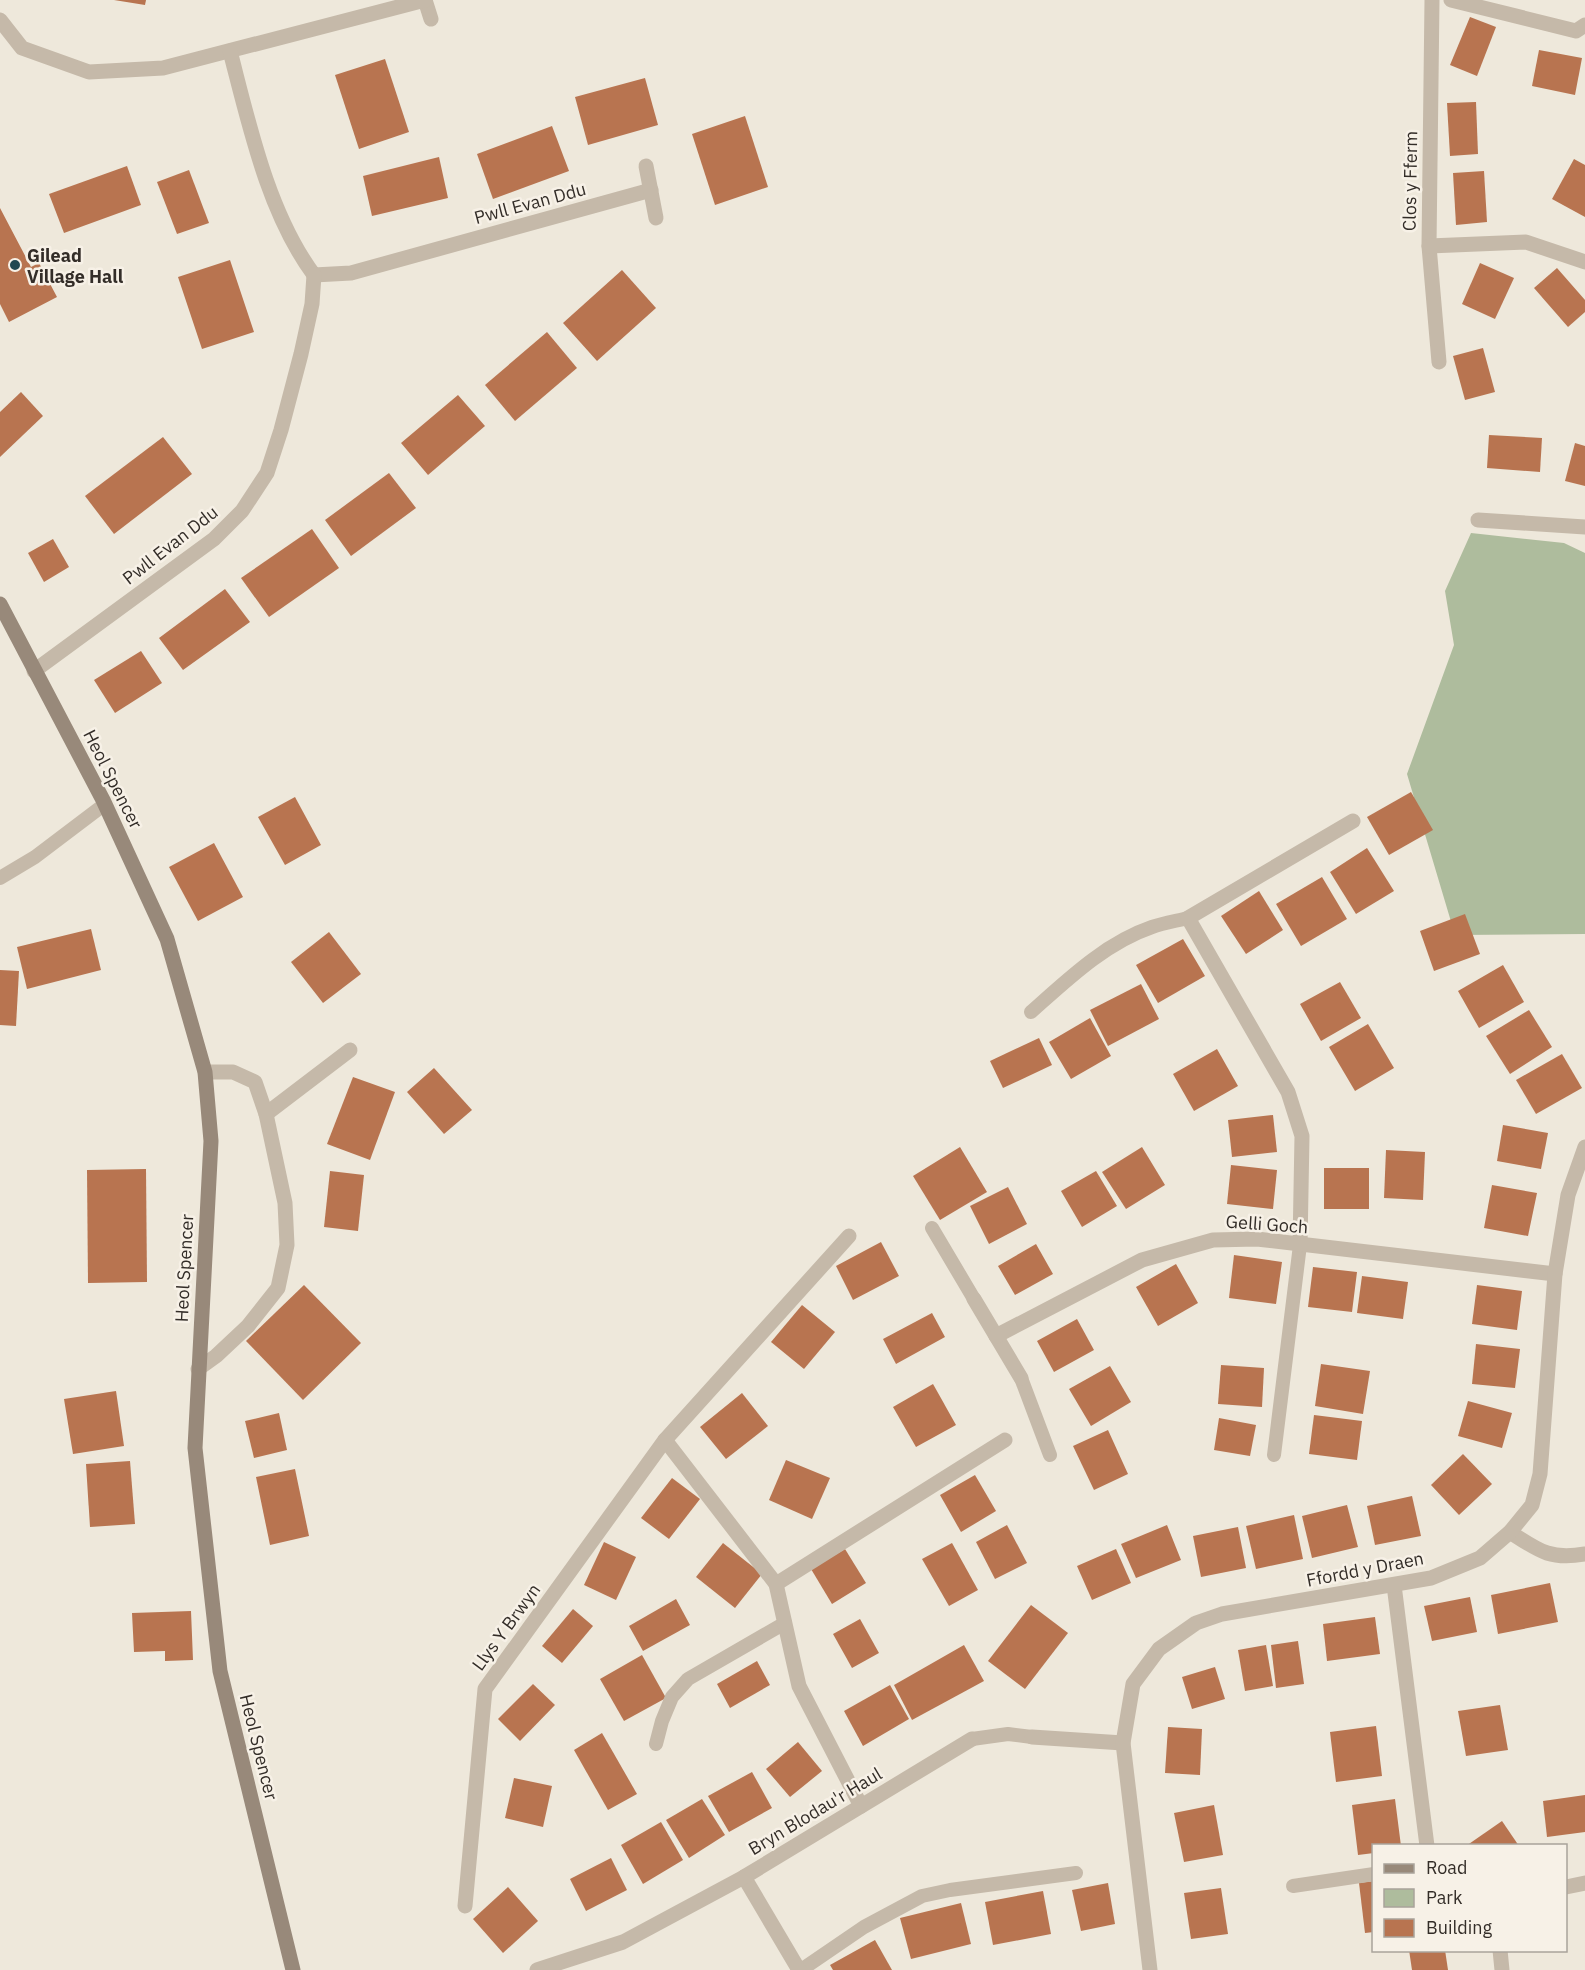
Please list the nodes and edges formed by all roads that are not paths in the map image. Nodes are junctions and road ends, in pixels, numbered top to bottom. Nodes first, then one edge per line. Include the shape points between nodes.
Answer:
1 (425, 0) edge
2 (1432, 0) edge
3 (1451, 0) edge
4 (431, 19) dead end
5 (0, 20) edge
6 (1585, 25) edge
7 (230, 51) junction
8 (646, 166) dead end
9 (651, 190) junction
10 (656, 218) dead end
11 (1429, 246) junction
12 (1585, 262) edge
13 (314, 275) junction
14 (1438, 362) dead end
15 (1478, 520) dead end
16 (1585, 527) edge
17 (0, 604) edge
18 (34, 671) junction
19 (105, 804) junction
20 (1353, 821) dead end
21 (0, 878) edge
22 (1188, 918) junction
23 (1031, 1012) dead end
24 (350, 1050) dead end
25 (206, 1072) junction
26 (266, 1114) junction
27 (1585, 1148) edge
28 (932, 1228) dead end
29 (849, 1236) dead end
30 (1300, 1245) junction
31 (1556, 1274) junction
32 (974, 1299) joint
33 (996, 1336) junction
34 (198, 1369) junction
35 (1021, 1378) joint
36 (665, 1440) junction
37 (1005, 1440) dead end
38 (1050, 1455) dead end
39 (1274, 1455) dead end
40 (1510, 1532) junction
41 (1585, 1554) edge
42 (776, 1584) junction
43 (1394, 1585) junction
44 (784, 1623) junction
45 (1032, 1737) joint
46 (972, 1739) joint
47 (1123, 1743) junction
48 (656, 1744) dead end
49 (861, 1806) junction
50 (1427, 1844) edge
51 (1076, 1873) dead end
52 (1372, 1874) edge
53 (744, 1877) junction
54 (1585, 1883) edge
55 (1293, 1887) dead end
56 (1567, 1887) edge
57 (465, 1906) dead end
58 (1500, 1952) edge
59 (292, 1970) edge
60 (537, 1970) edge
61 (800, 1970) edge
62 (1150, 1970) edge
63 (1502, 1970) edge

1 - 4 street
1 - 7 street
2 - 11 street, Clos y Fferm
3 - 6 street via 1576,31
5 - 7 street via 22,48 88,72 163,68
7 - 13 street via 256,152 300,256
8 - 9 street
9 - 10 street
9 - 13 street, Pwll Evan Ddu via 351,273
11 - 12 street via 1526,242
11 - 14 street, Clos y Fferm
13 - 18 street, Pwll Evan Ddu via 312,304 282,430 267,473 242,511 214,539
15 - 16 street
17 - 18 street, Heol Spencer
18 - 19 street, Heol Spencer
19 - 21 lane
19 - 25 street, Heol Spencer via 167,939
20 - 22 street
22 - 23 lane via 1152,927 1123,941 1072,975
22 - 30 street via 1288,1092 1302,1136
24 - 26 street
25 - 26 street via 233,1072 255,1082
25 - 34 street, Heol Spencer via 211,1141
26 - 34 street via 285,1203 287,1245 278,1288 248,1326
27 - 31 street, Ffordd y Draen via 1568,1195
28 - 32 lane
29 - 36 street, Llys Y Brwyn
30 - 31 street, Gelli Goch
30 - 33 street, Gelli Goch via 1257,1239 1214,1240 1142,1260
30 - 39 lane
31 - 40 street, Ffordd y Draen via 1540,1474 1532,1505
32 - 33 street
33 - 35 street
34 - 59 street, Heol Spencer via 195,1448 220,1671
35 - 38 lane
36 - 42 street
36 - 57 street, Llys Y Brwyn via 485,1689
37 - 42 street
40 - 41 street via 1540,1551 1561,1557
40 - 43 street, Ffordd y Draen via 1480,1558 1431,1578
42 - 44 street
43 - 47 street, Ffordd y Draen via 1222,1614 1197,1623 1159,1649 1133,1684
43 - 50 street
44 - 48 lane via 688,1678 672,1697
44 - 49 street via 798,1686
45 - 46 lane, Bryn Blodau'r Haul via 1008,1734
45 - 47 street, Bryn Blodau'r Haul
46 - 49 street, Bryn Blodau'r Haul
47 - 62 street, Ffordd y Draen
49 - 53 street, Bryn Blodau'r Haul
51 - 61 lane via 922,1896 864,1927
52 - 55 lane
53 - 60 street, Bryn Blodau'r Haul via 623,1942
53 - 61 street
54 - 56 street
58 - 63 street

